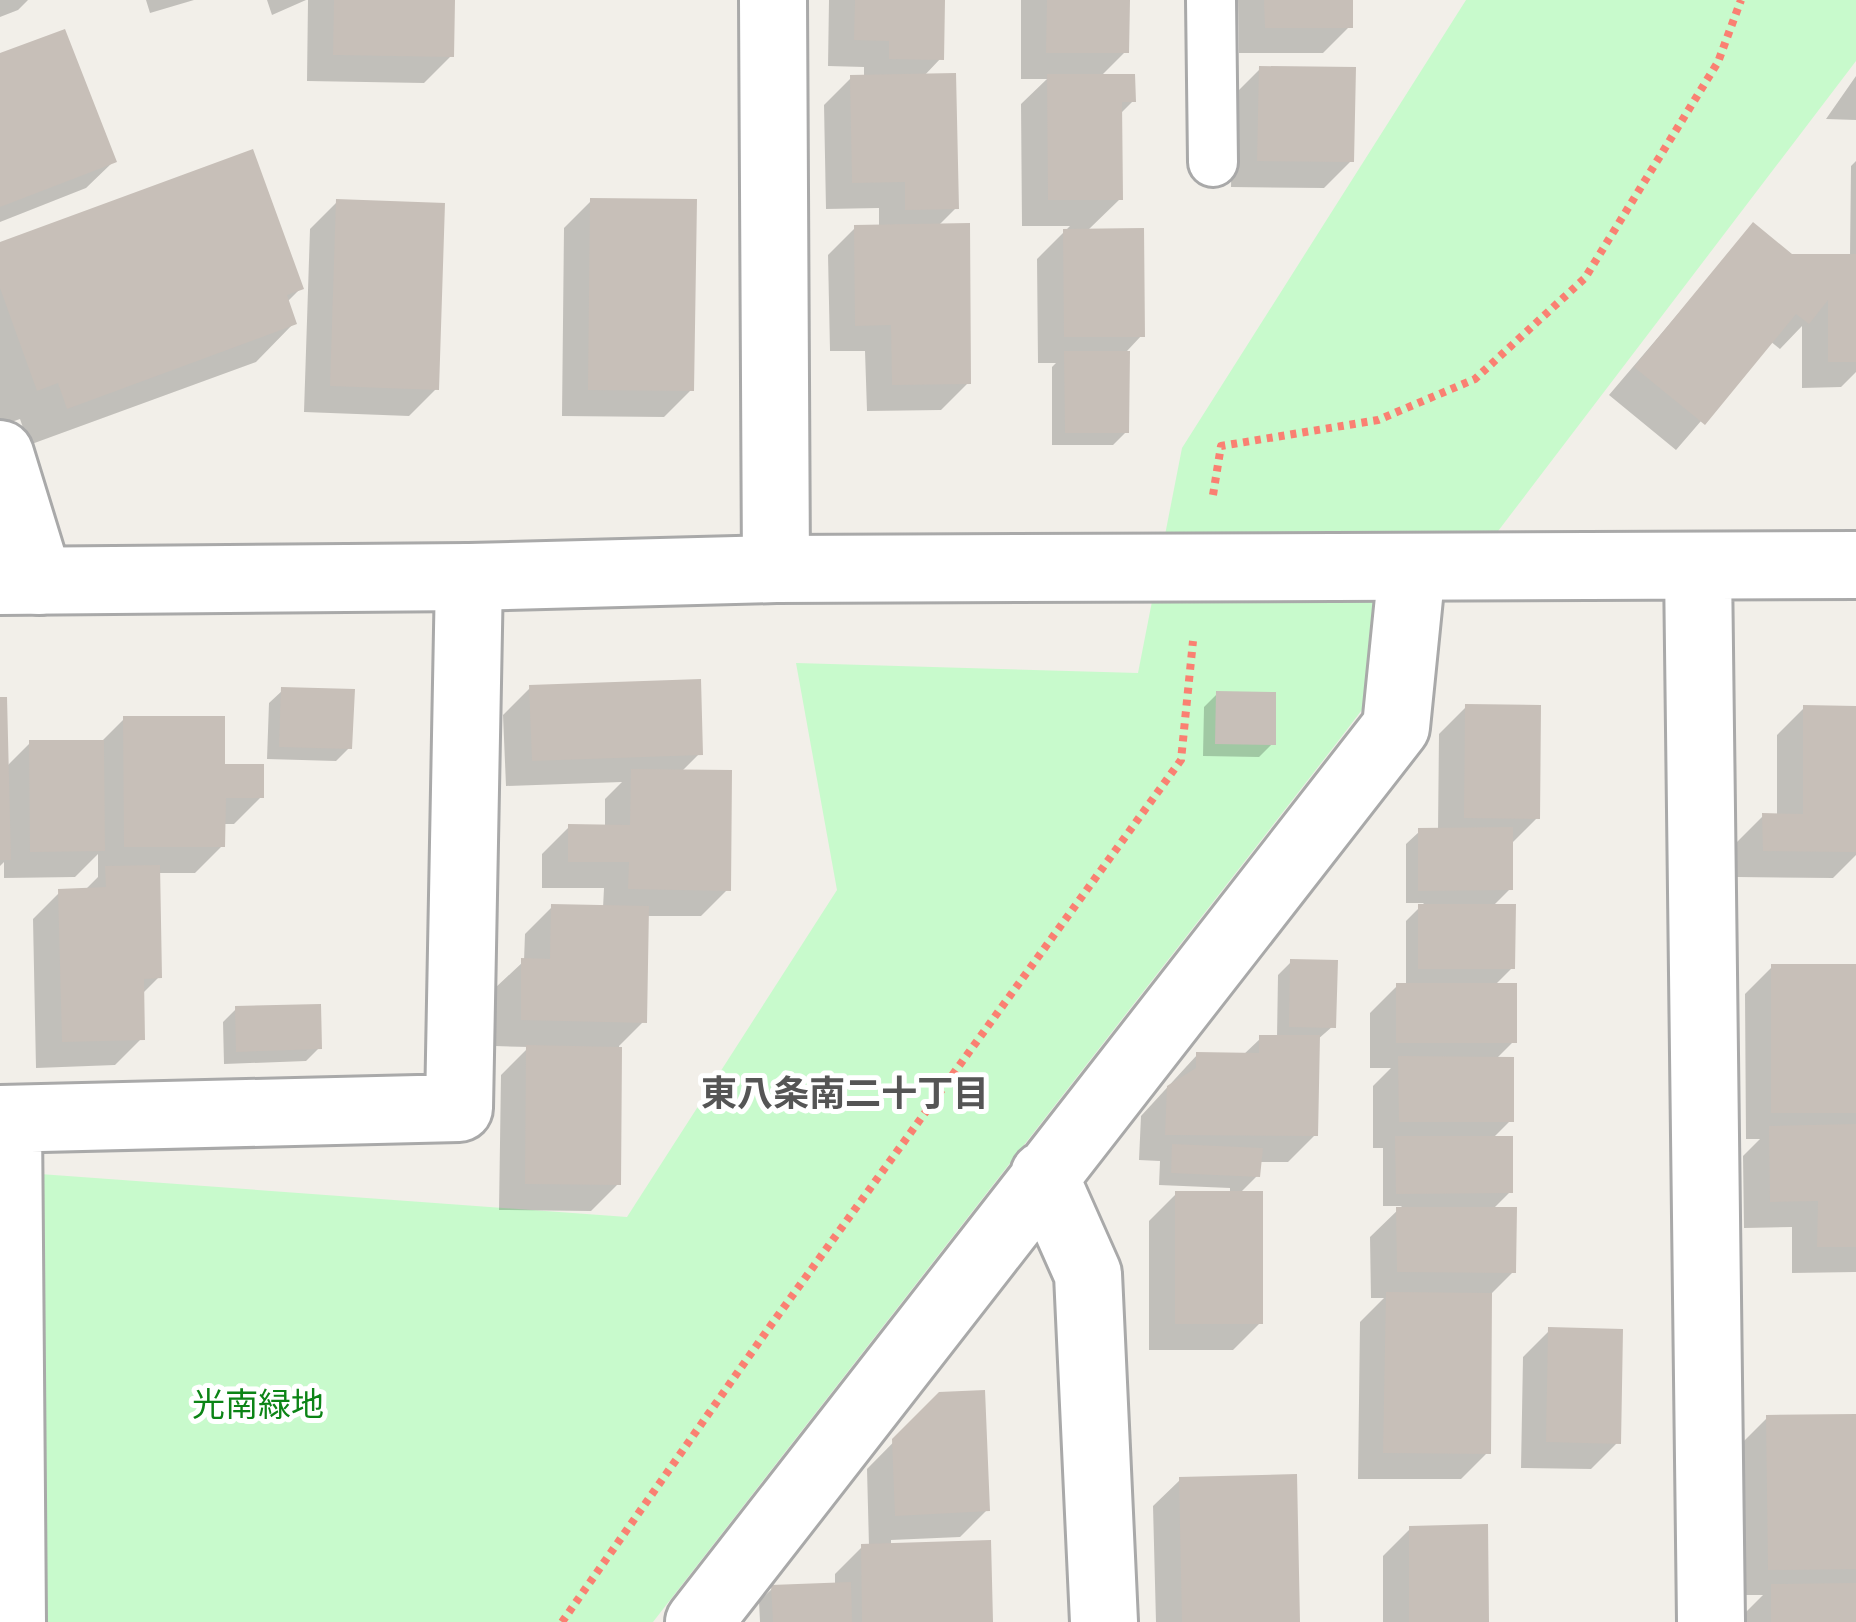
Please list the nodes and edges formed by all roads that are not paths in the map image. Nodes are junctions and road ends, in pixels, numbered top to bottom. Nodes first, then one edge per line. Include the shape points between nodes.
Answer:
1 (772, 0) edge
2 (1210, 0) edge
3 (1213, 162) dead end
4 (0, 454) edge
5 (1856, 566) edge
6 (1698, 567) junction
7 (1412, 568) junction
8 (776, 569) junction
9 (469, 577) junction
10 (20, 581) edge
11 (4, 1119) edge
12 (1044, 1175) junction
13 (12, 1622) edge
14 (699, 1622) edge
15 (1104, 1622) edge
16 (1711, 1622) edge

1 - 8 street
2 - 3 lane
4 - 10 street
5 - 6 street
6 - 7 street
6 - 16 street
7 - 8 street
7 - 12 street via 1396,727
8 - 9 street
9 - 10 street
9 - 11 street via 459,1108
11 - 13 street
12 - 14 street
12 - 15 street via 1088,1274

